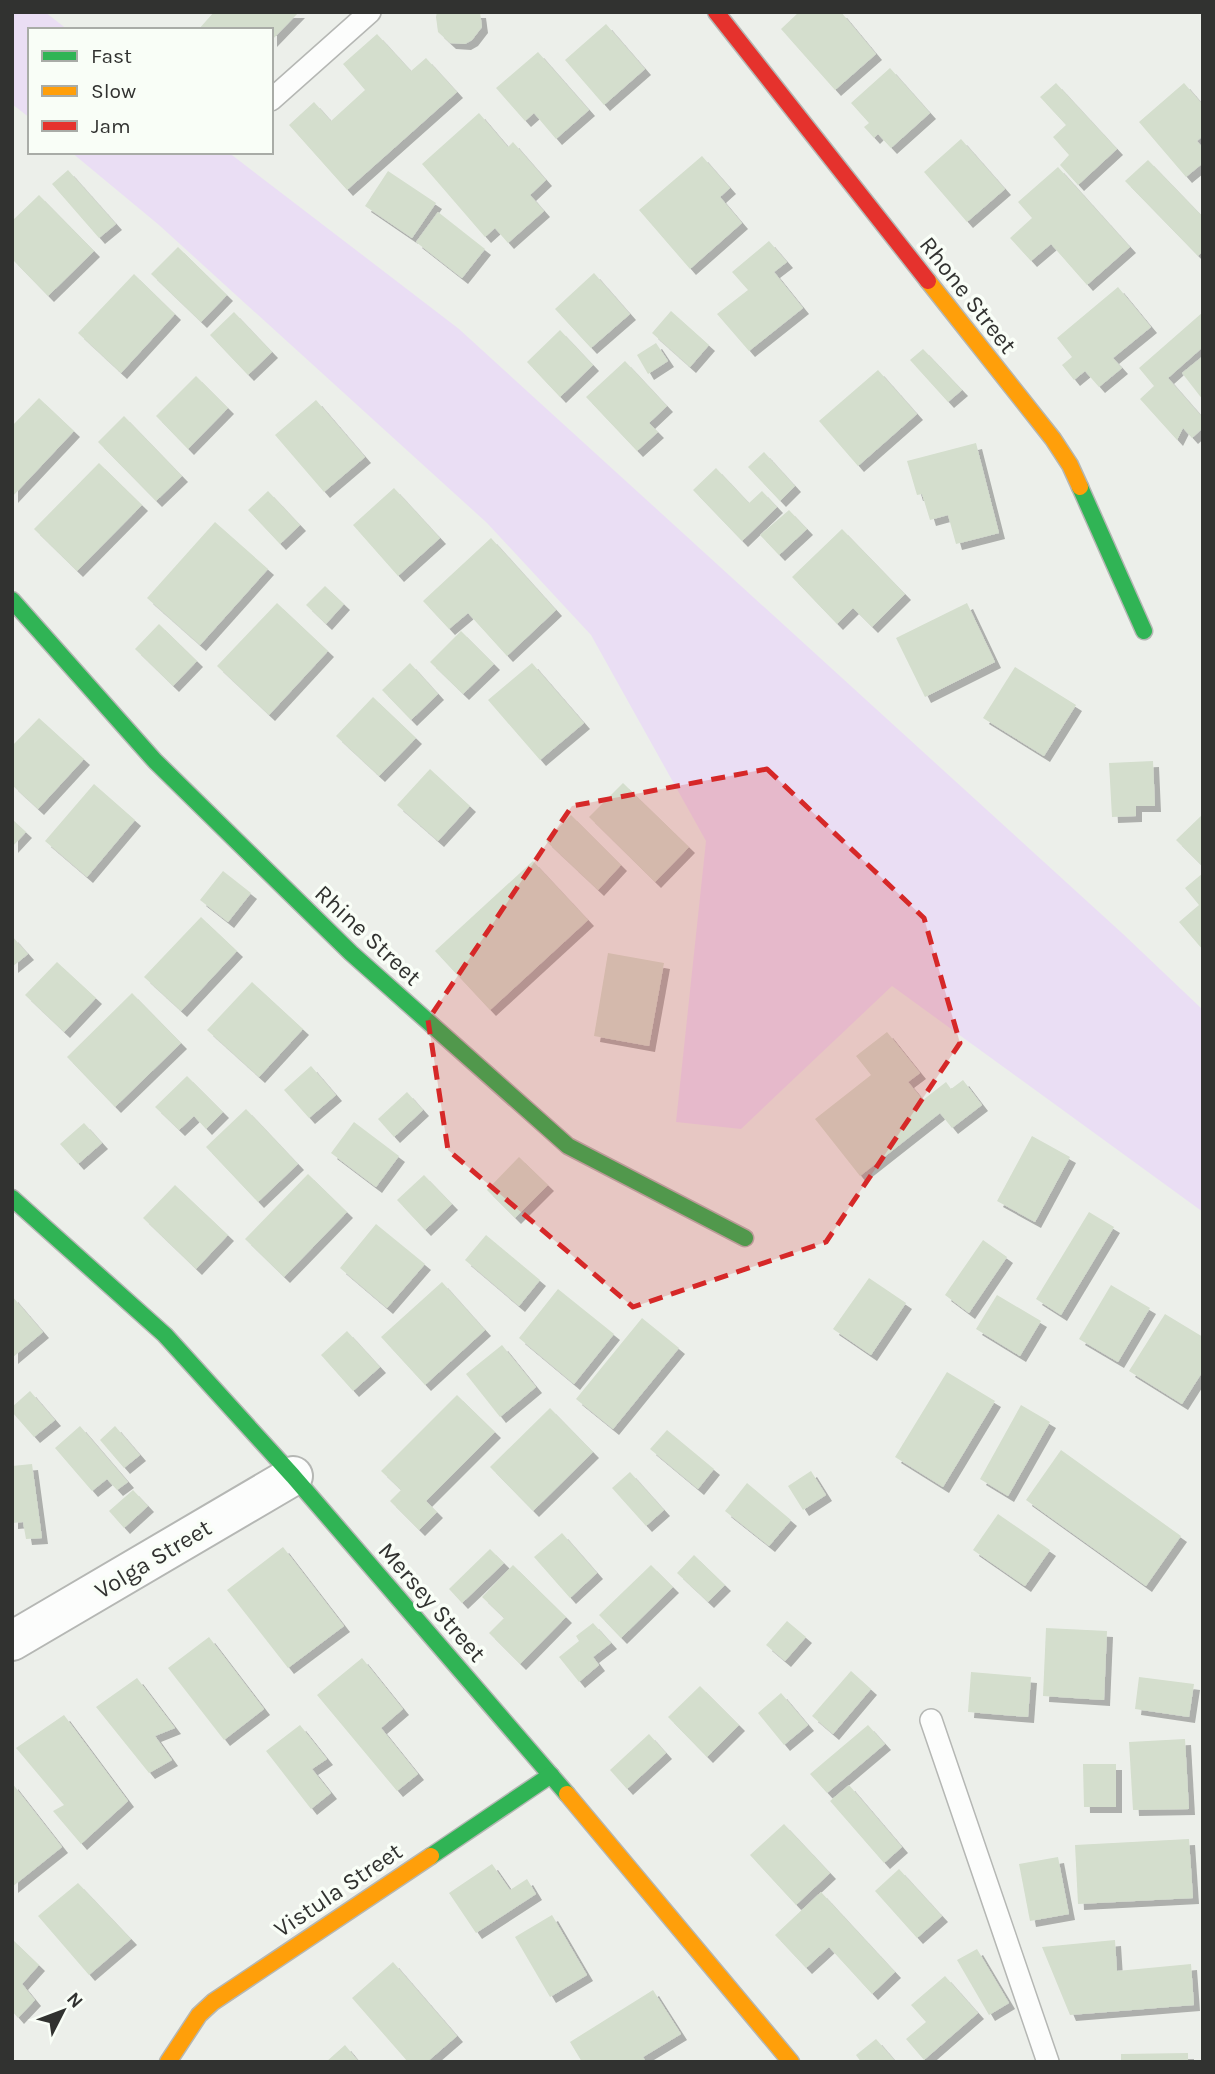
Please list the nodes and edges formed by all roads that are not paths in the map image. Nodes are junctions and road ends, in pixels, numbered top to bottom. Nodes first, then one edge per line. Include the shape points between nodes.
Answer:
1 (370, 12) edge
2 (716, 12) edge
3 (273, 98) edge
4 (12, 600) edge
5 (1144, 631) dead end
6 (12, 1198) edge
7 (745, 1238) dead end
8 (293, 1476) junction
9 (12, 1642) edge
10 (931, 1720) dead end
11 (551, 1775) junction
12 (168, 2062) edge
13 (792, 2062) edge
14 (1048, 2062) edge

1 - 3 lane
2 - 5 street, Rhone Street via 1053,439 1070,465
4 - 7 street, Rhine Street via 155,761 351,953 568,1146
6 - 8 street, Mersey Street via 165,1335
8 - 9 street, Volga Street
8 - 11 street, Mersey Street
10 - 14 lane
11 - 12 street, Vistula Street via 213,2002 198,2015
11 - 13 street, Mersey Street

